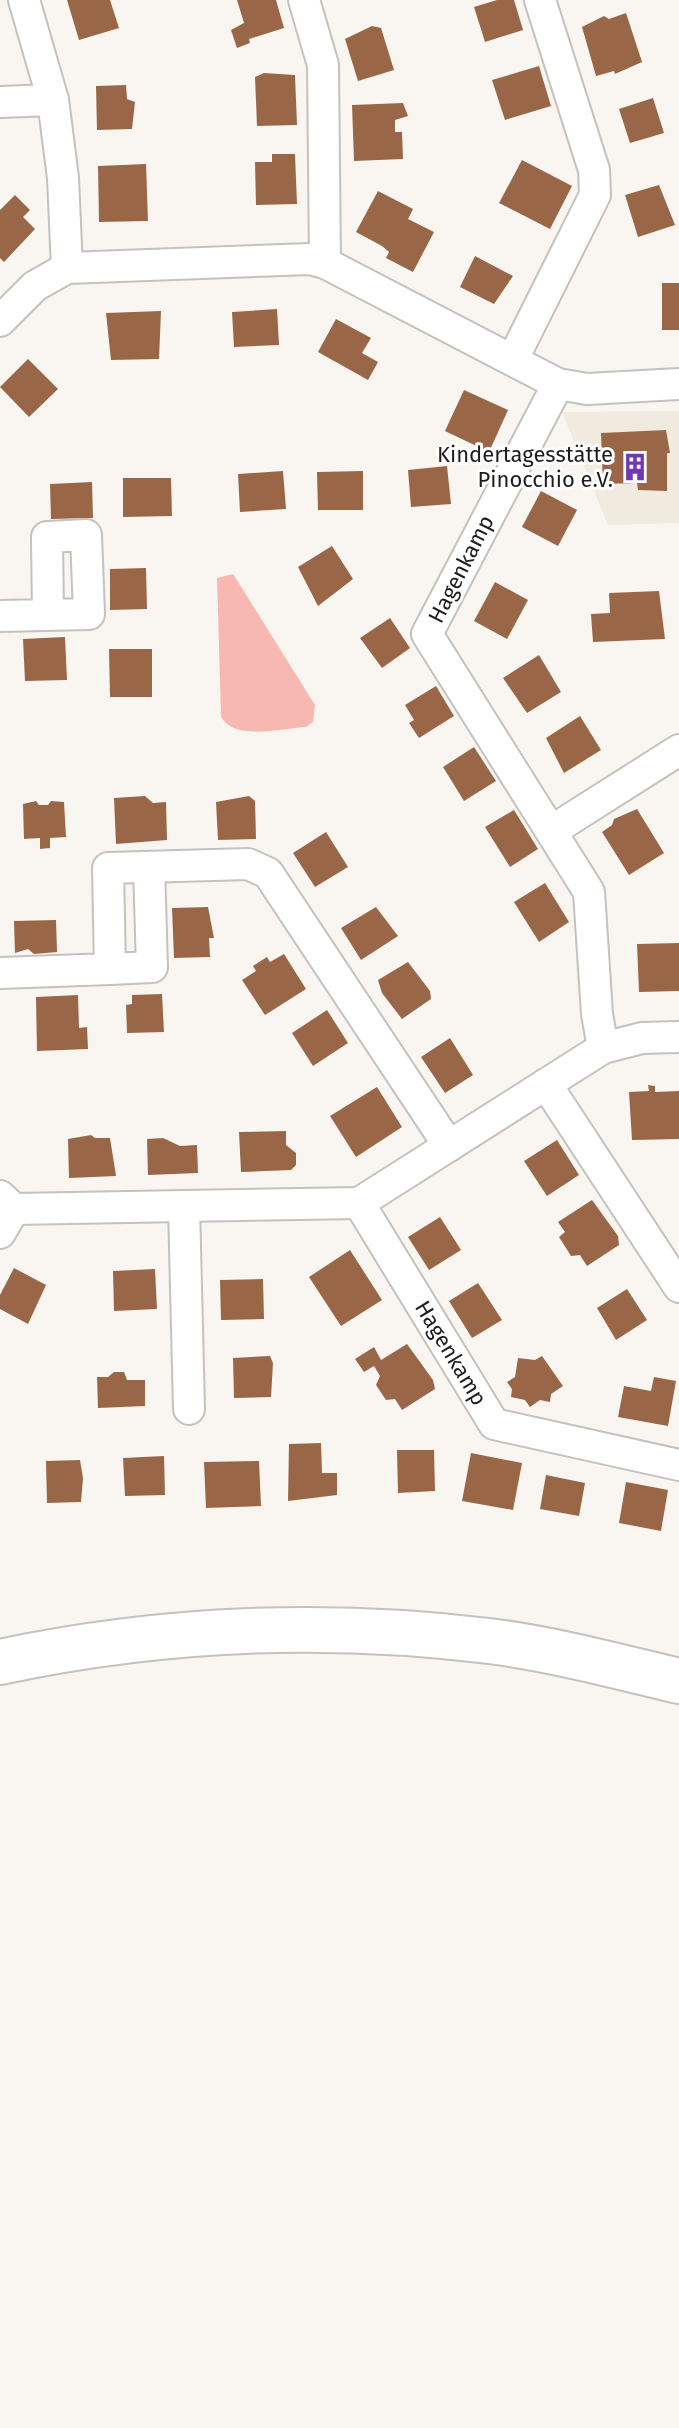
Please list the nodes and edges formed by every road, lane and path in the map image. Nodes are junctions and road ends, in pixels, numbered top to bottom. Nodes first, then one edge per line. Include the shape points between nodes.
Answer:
1 (24, 0) edge
2 (304, 0) edge
3 (540, 0) edge
4 (53, 100) junction
5 (0, 102) edge
6 (325, 263) junction
7 (67, 268) junction
8 (0, 321) edge
9 (513, 359) junction
10 (558, 384) junction
11 (679, 384) edge
12 (48, 615) dead end
13 (0, 616) edge
14 (679, 750) edge
15 (553, 830) junction
16 (149, 867) junction
17 (110, 969) junction
18 (0, 973) edge
19 (679, 1037) edge
20 (603, 1048) junction
21 (546, 1084) junction
22 (449, 1146) junction
23 (359, 1203) junction
24 (184, 1206) junction
25 (5, 1213) edge
26 (679, 1287) edge
27 (189, 1409) dead end
28 (679, 1465) edge
29 (0, 1662) edge
30 (679, 1681) edge

1 - 4 street
2 - 6 street via 323,65
3 - 9 street via 594,170 595,195
4 - 5 street
4 - 7 street
6 - 7 street via 295,258
6 - 9 street
7 - 8 street via 35,286
9 - 10 street
10 - 11 street via 587,389
10 - 15 street, Hagenkamp via 427,634
12 - 13 street
14 - 15 street
15 - 20 street, Hagenkamp via 589,892
16 - 17 street via 108,868
16 - 17 street via 152,967
16 - 22 street via 248,864 268,873
17 - 18 street
19 - 20 street via 642,1038
20 - 21 street
21 - 22 street
21 - 26 street
22 - 23 street
23 - 24 street
23 - 28 street, Hagenkamp via 494,1424
24 - 25 street
24 - 27 street
29 - 30 main road via 168,1636 374,1630 541,1649

